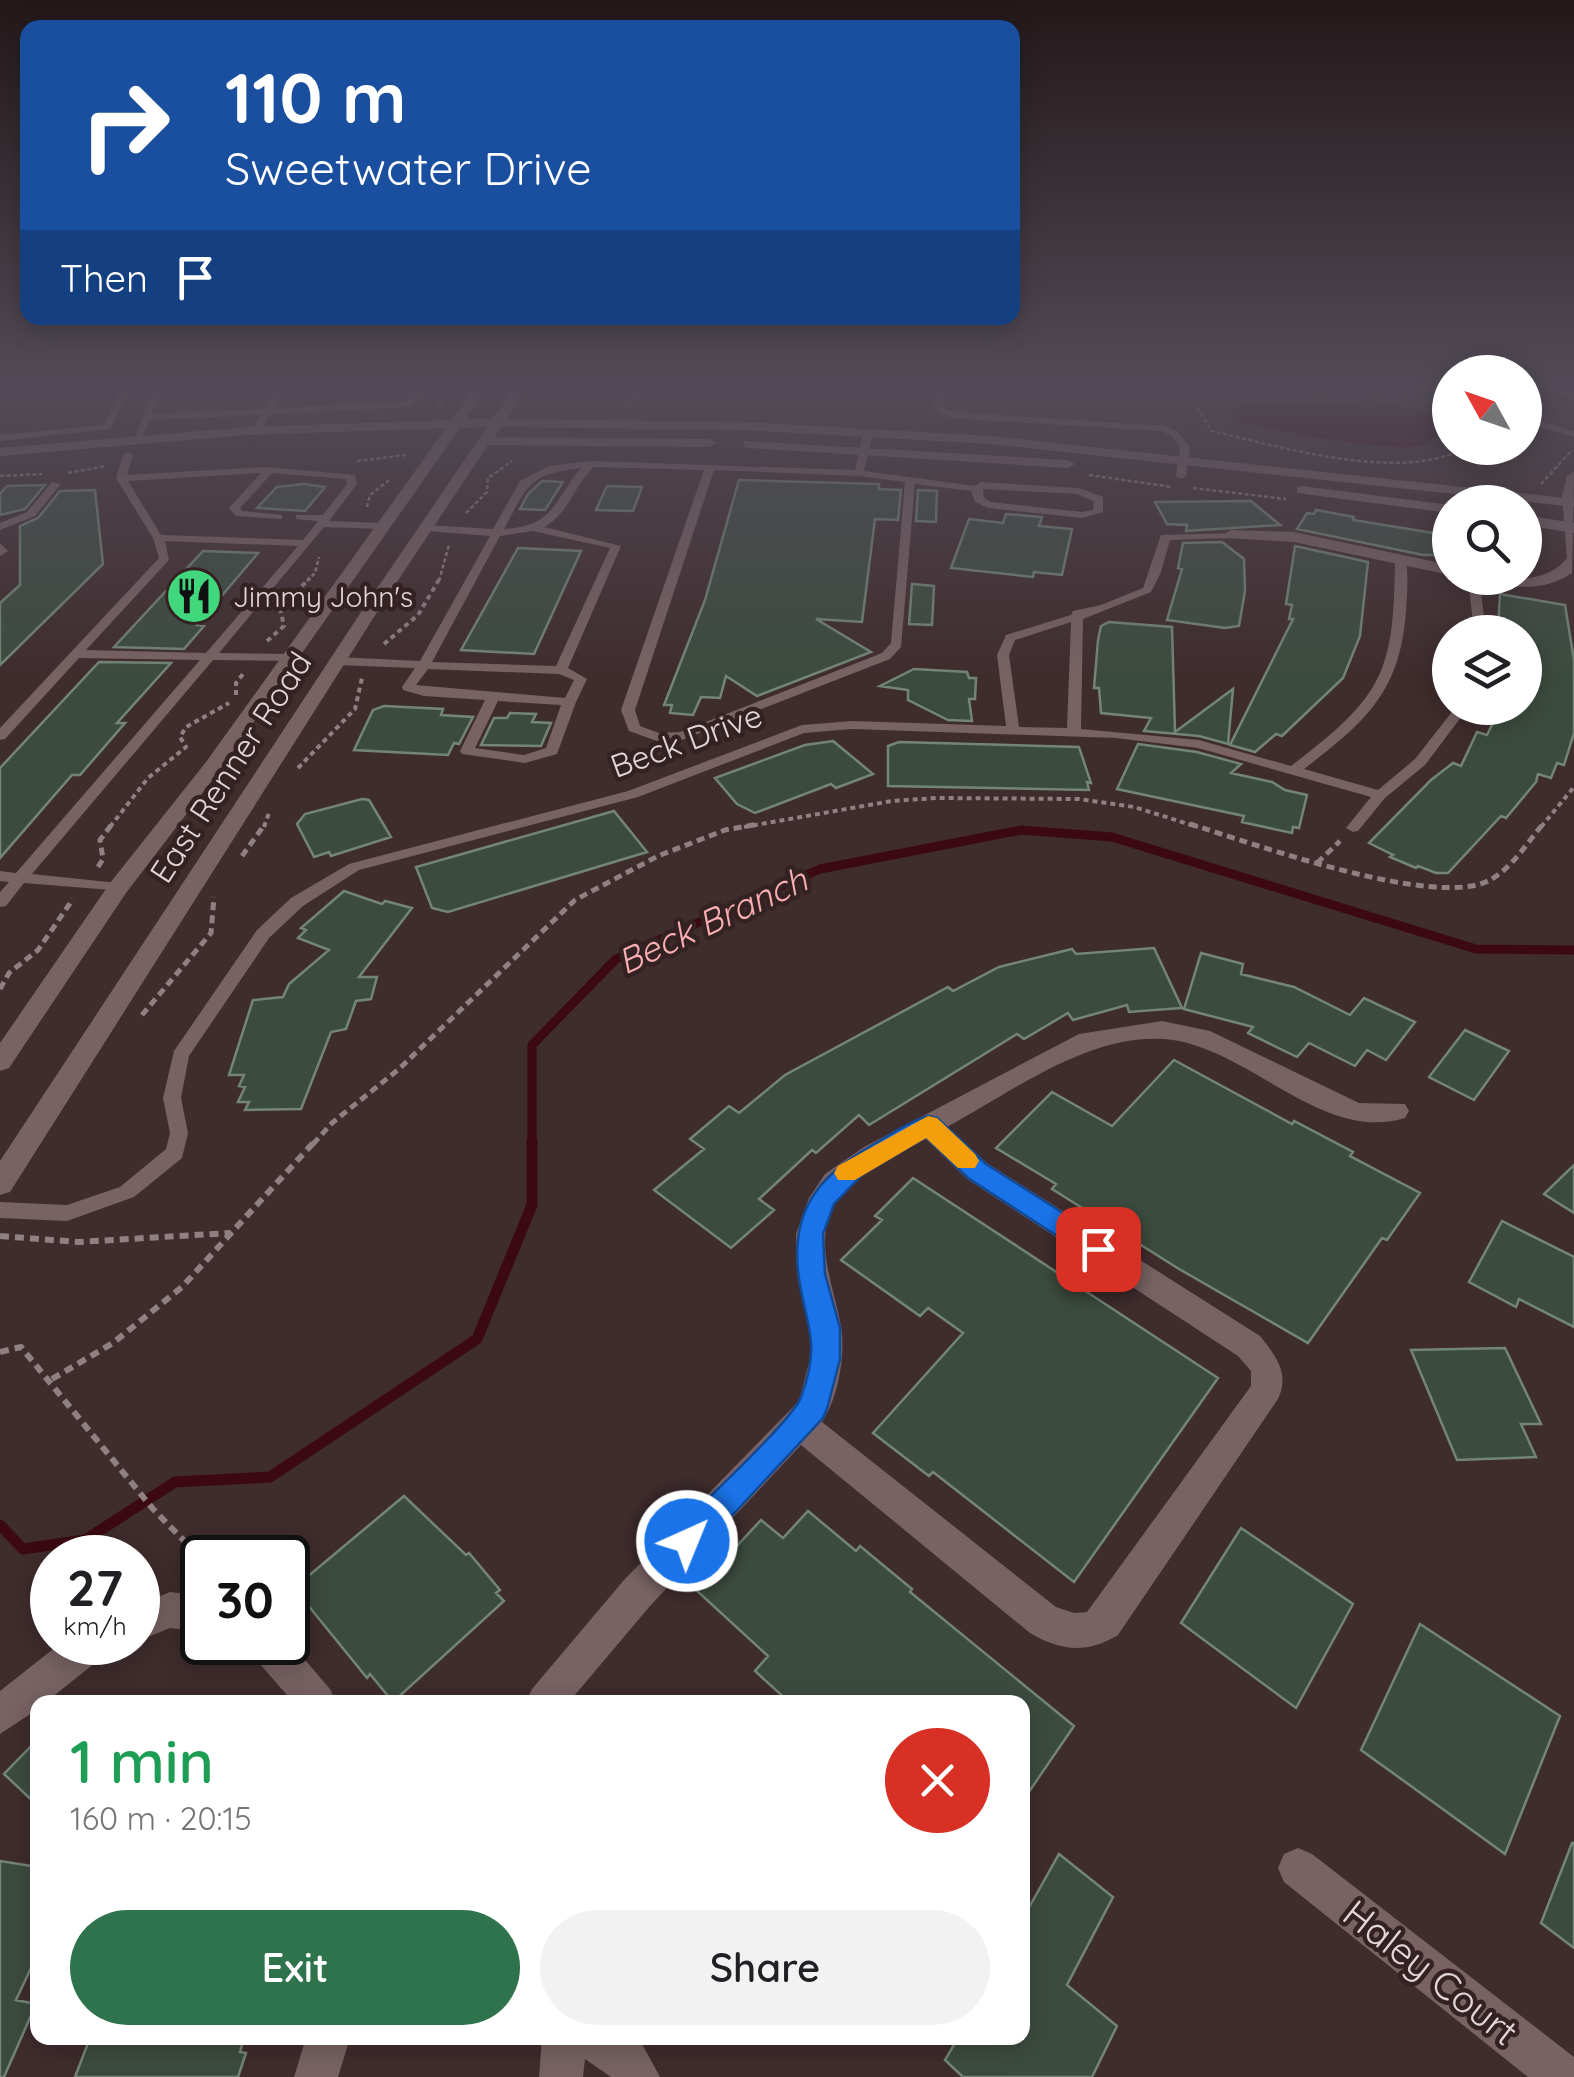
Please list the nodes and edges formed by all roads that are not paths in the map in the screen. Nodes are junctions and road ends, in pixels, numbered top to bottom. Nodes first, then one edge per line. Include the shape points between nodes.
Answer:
1 (55, 485) edge
2 (125, 485) edge
3 (255, 485) edge
4 (351, 485) edge
5 (418, 485) edge
6 (442, 485) edge
7 (525, 485) edge
8 (572, 485) edge
9 (704, 485) edge
10 (910, 485) edge
11 (947, 485) edge
12 (989, 485) edge
13 (1023, 485) edge
14 (1371, 485) edge
15 (1277, 487) dead end
16 (978, 489) junction
17 (1572, 503) edge
18 (1432, 507) edge
19 (278, 516) dead end
20 (300, 517) dead end
21 (323, 521) junction
22 (1542, 523) edge
23 (382, 526) junction
24 (0, 528) edge
25 (427, 528) junction
26 (1573, 528) edge
27 (536, 529) junction
28 (496, 532) junction
29 (1231, 535) joint
30 (158, 538) junction
31 (306, 543) junction
32 (1574, 558) edge
33 (1401, 559) junction
34 (1432, 566) edge
35 (1542, 580) edge
36 (1077, 614) junction
37 (76, 654) junction
38 (209, 656) junction
39 (313, 659) junction
40 (424, 665) junction
41 (562, 670) junction
42 (493, 697) junction
43 (569, 702) junction
44 (1448, 725) edge
45 (1013, 730) junction
46 (1074, 732) junction
47 (0, 736) edge
48 (1293, 770) junction
49 (1380, 795) junction
50 (1353, 828) road end
51 (0, 876) edge
52 (22, 877) junction
53 (118, 888) junction
54 (0, 902) edge
55 (0, 1062) edge
56 (1396, 1111) dead end
57 (928, 1125) junction
58 (0, 1184) edge
59 (0, 1210) edge
60 (800, 1425) junction
61 (63, 1665) edge
62 (285, 1665) edge
63 (311, 1695) edge
64 (551, 1695) edge
65 (0, 1715) edge
66 (1298, 1868) dead end
67 (326, 2045) edge
68 (563, 2045) edge
69 (603, 2045) edge
70 (316, 2077) edge
71 (560, 2077) edge
72 (638, 2077) edge
73 (1564, 2077) edge

1 - 24 lane via 31,514
2 - 30 lane
3 - 19 lane via 234,508
4 - 21 lane
5 - 23 main road, East Renner Road
6 - 25 main road, East Renner Road
7 - 28 lane
8 - 27 lane via 550,522
9 - 10 lane via 628,710 634,728 657,737 682,736 886,656 898,644
11 - 16 lane
12 - 16 lane
13 - 16 lane via 1079,491 1101,505 1082,515 988,504 979,500
14 - 17 main road
15 - 18 main road
17 - 26 main road
20 - 21 lane
21 - 23 lane
21 - 31 lane
22 - 26 main road
23 - 39 main road, East Renner Road
25 - 28 lane
25 - 39 main road, East Renner Road
26 - 32 main road
27 - 28 lane
27 - 41 lane via 616,546
28 - 40 lane
29 - 33 main road via 1294,537
29 - 36 lane via 1165,537 1150,586 1139,598
30 - 31 lane
30 - 37 lane via 165,558
31 - 38 lane
32 - 35 main road via 1566,573
33 - 34 main road
33 - 48 lane via 1402,624 1388,680 1349,730
36 - 45 lane via 1010,638 1003,655
36 - 46 lane
37 - 38 lane
37 - 47 lane
38 - 39 lane
38 - 52 lane
39 - 40 lane
39 - 53 main road, East Renner Road via 213,766
39 - 58 main road, East Renner Road
40 - 41 lane
40 - 42 lane via 408,687
41 - 43 lane via 581,679
42 - 43 lane
42 - 43 lane via 467,751 525,759 552,751
44 - 49 lane via 1420,762
45 - 46 lane, Beck Drive
45 - 59 lane, Beck Drive via 802,729 632,794 354,867 297,902 263,934 180,1055 172,1098 179,1132 175,1153 126,1192 67,1213
46 - 48 lane, Beck Drive via 1200,744
48 - 49 lane, Beck Drive
49 - 50 lane
51 - 52 lane
52 - 53 lane
52 - 54 lane
53 - 55 main road, East Renner Road
56 - 57 main road via 1356,1113 1201,1037 1162,1030 1088,1040
57 - 60 main road via 854,1167 823,1198 809,1252 826,1359 813,1409
57 - 60 main road via 977,1171 1249,1346 1266,1367 1265,1394 1105,1622 1085,1632 1043,1620
60 - 64 main road via 637,1593
61 - 65 main road
62 - 63 main road
66 - 73 main road, Haley Court
67 - 70 main road
68 - 71 main road
69 - 72 main road

